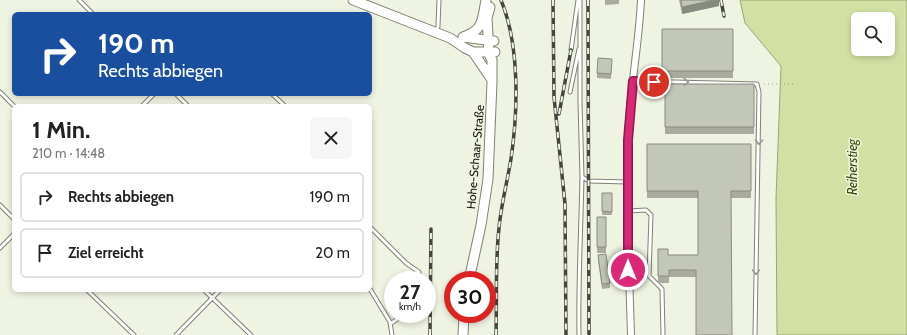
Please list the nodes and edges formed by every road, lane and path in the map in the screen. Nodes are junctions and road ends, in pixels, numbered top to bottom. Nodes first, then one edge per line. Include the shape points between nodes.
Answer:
1 (79, 0) edge
2 (353, 0) edge
3 (439, 0) edge
4 (579, 0) edge
5 (641, 0) edge
6 (488, 2) edge
7 (91, 12) edge
8 (436, 32) junction
9 (462, 37) junction
10 (450, 38) junction
11 (491, 41) junction
12 (581, 41) junction
13 (571, 50) dead end
14 (473, 52) junction
15 (492, 54) junction
16 (633, 81) junction
17 (492, 82) junction
18 (764, 84) dead end
19 (793, 84) dead end
20 (0, 92) edge
21 (570, 92) dead end
22 (152, 96) edge
23 (178, 96) edge
24 (274, 96) edge
25 (12, 104) edge
26 (144, 104) edge
27 (186, 104) edge
28 (283, 104) edge
29 (582, 177) junction
30 (628, 182) junction
31 (0, 205) edge
32 (628, 211) junction
33 (12, 217) edge
34 (372, 229) edge
35 (12, 236) edge
36 (0, 248) edge
37 (418, 271) edge
38 (471, 271) edge
39 (89, 292) edge
40 (206, 292) edge
41 (218, 292) edge
42 (372, 292) edge
43 (212, 298) junction
44 (464, 323) edge
45 (390, 324) joint
46 (134, 335) edge
47 (176, 335) edge
48 (251, 335) edge
49 (392, 335) edge
50 (463, 335) edge
51 (579, 335) edge
52 (631, 335) edge
53 (663, 335) edge
54 (755, 335) edge

1 - 7 lane
2 - 8 main road
3 - 8 lane
4 - 12 lane
4 - 13 lane
5 - 16 street
6 - 9 main road via 479,27 473,33
6 - 11 main road, Hohe-Schaar-Straße via 493,18
8 - 10 main road
9 - 10 main road
9 - 11 main road
10 - 14 main road
11 - 15 main road, Hohe-Schaar-Straße
12 - 21 lane
12 - 29 lane
14 - 15 main road
14 - 17 main road
15 - 17 main road, Hohe-Schaar-Straße
16 - 30 street
16 -> 54 lane via 757,84 759,92
17 - 38 main road, Hohe-Schaar-Straße via 486,192
18 - 19 path
20 - 25 lane
22 - 26 lane
23 - 27 lane
24 - 28 lane
29 - 30 lane via 589,181
29 - 51 lane
30 - 32 street
31 - 33 lane
32 - 52 street
32 - 53 lane via 646,210 651,215 649,276 662,289
34 - 37 lane
35 - 36 lane
39 - 46 lane
40 - 43 lane
41 - 43 lane
42 - 45 lane
43 - 47 lane
43 - 48 lane
44 - 50 main road
45 - 49 lane

